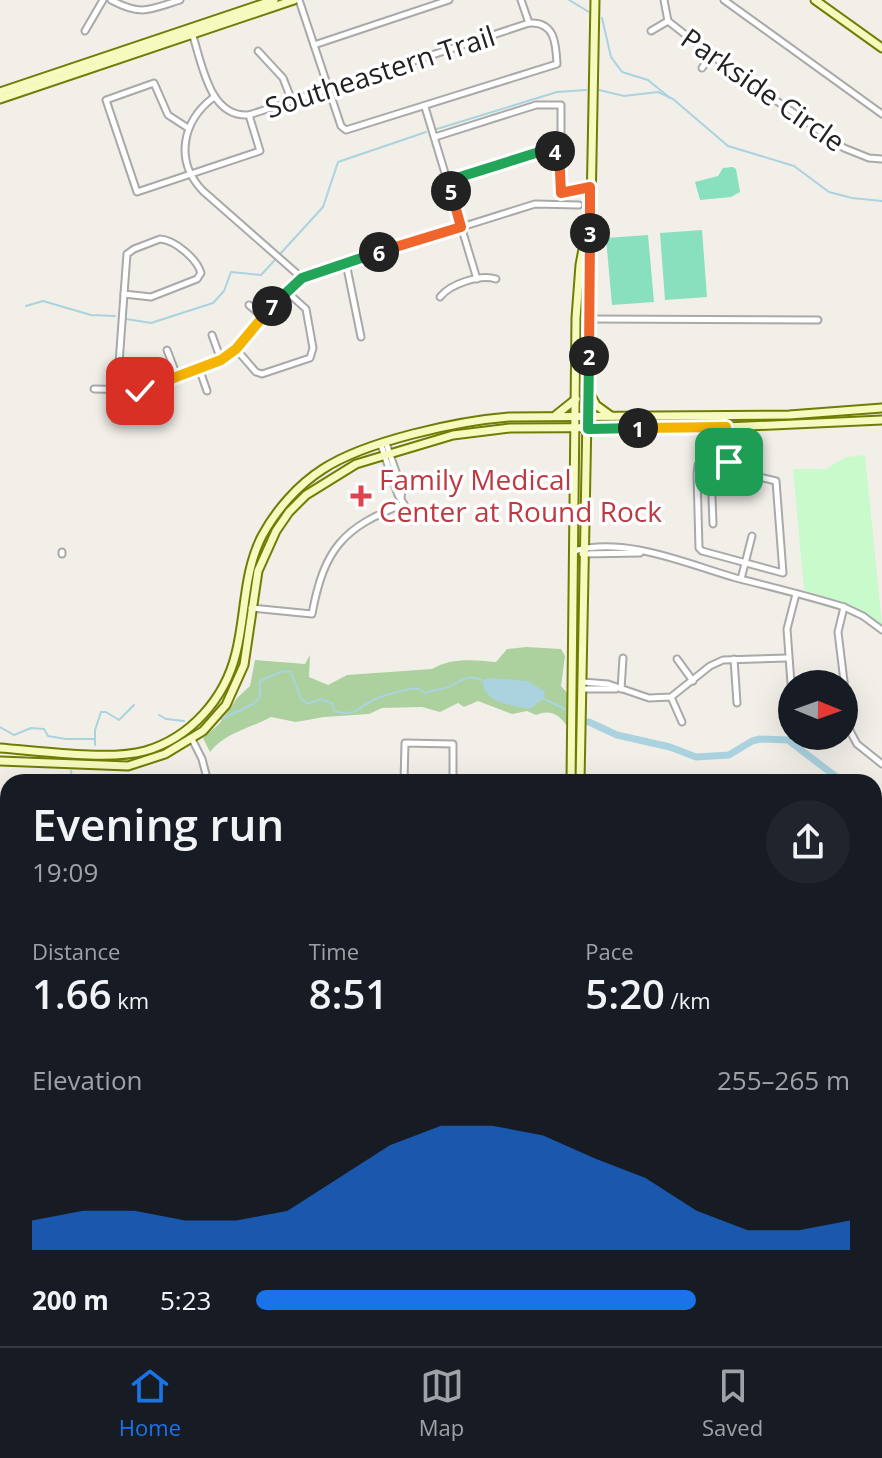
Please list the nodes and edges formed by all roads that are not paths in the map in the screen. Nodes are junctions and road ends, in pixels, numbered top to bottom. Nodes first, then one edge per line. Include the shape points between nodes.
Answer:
1 (103, 0) edge
2 (111, 0) edge
3 (180, 0) edge
4 (274, 0) edge
5 (297, 0) edge
6 (449, 0) edge
7 (521, 0) edge
8 (595, 0) edge
9 (664, 0) edge
10 (724, 0) edge
11 (819, 1) edge
12 (668, 21) junction
13 (529, 23) junction
14 (85, 31) dead end
15 (192, 31) junction
16 (651, 31) dead end
17 (314, 45) junction
18 (882, 48) edge
19 (258, 51) dead end
20 (711, 55) junction
21 (702, 68) dead end
22 (329, 89) junction
23 (0, 92) edge
24 (214, 97) junction
25 (0, 99) edge
26 (292, 101) junction
27 (425, 107) junction
28 (882, 114) edge
29 (249, 115) junction
30 (188, 128) junction
31 (435, 137) junction
32 (559, 151) junction
33 (882, 159) edge
34 (191, 175) junction
35 (447, 181) junction
36 (590, 187) junction
37 (579, 205) dead end
38 (590, 213) junction
39 (461, 227) junction
40 (346, 263) junction
41 (302, 278) junction
42 (477, 279) junction
43 (496, 279) dead end
44 (286, 291) junction
45 (124, 294) junction
46 (440, 297) dead end
47 (249, 305) dead end
48 (263, 317) junction
49 (589, 319) junction
50 (818, 320) dead end
51 (212, 335) dead end
52 (361, 337) dead end
53 (236, 349) junction
54 (167, 350) dead end
55 (221, 360) junction
56 (199, 368) junction
57 (177, 376) junction
58 (155, 385) junction
59 (588, 388) junction
60 (94, 389) dead end
61 (117, 391) junction
62 (207, 391) dead end
63 (576, 399) junction
64 (162, 404) dead end
65 (882, 408) edge
66 (554, 417) junction
67 (576, 417) junction
68 (588, 417) junction
69 (613, 417) junction
70 (115, 419) dead end
71 (882, 420) edge
72 (726, 427) junction
73 (557, 428) junction
74 (605, 428) junction
75 (576, 429) junction
76 (588, 429) junction
77 (384, 444) junction
78 (588, 447) junction
79 (576, 448) junction
80 (388, 455) junction
81 (729, 468) junction
82 (712, 497) dead end
83 (697, 511) junction
84 (712, 511) junction
85 (713, 524) dead end
86 (752, 536) dead end
87 (574, 551) junction
88 (585, 551) junction
89 (745, 563) junction
90 (741, 579) junction
91 (796, 594) junction
92 (242, 607) junction
93 (844, 607) junction
94 (252, 608) junction
95 (882, 630) edge
96 (572, 642) junction
97 (623, 658) dead end
98 (787, 658) junction
99 (677, 659) dead end
100 (734, 659) junction
101 (789, 670) edge
102 (693, 681) junction
103 (582, 686) junction
104 (621, 689) junction
105 (671, 697) junction
106 (737, 703) dead end
107 (682, 722) dead end
108 (192, 739) junction
109 (0, 748) edge
110 (92, 754) junction
111 (0, 761) edge
112 (882, 764) edge
113 (91, 765) junction
114 (206, 774) edge
115 (404, 774) edge
116 (453, 774) edge
117 (571, 774) edge
118 (580, 774) edge

1 - 14 street
2 - 3 street via 139,12
4 - 15 main road
5 - 15 main road
5 - 17 street
6 - 17 street
7 - 13 street
8 - 36 main road
9 - 12 street, Parkside Circle
10 - 28 street
11 - 18 main road
12 - 16 street
12 - 20 street, Parkside Circle
13 - 22 street, Southeastern Trail
13 - 27 street via 543,24 551,32 557,64
15 - 23 main road
15 - 24 street
15 - 25 main road
17 - 22 street
19 - 26 street via 283,78
20 - 21 street
20 - 33 street, Parkside Circle via 844,148
22 - 26 street, Southeastern Trail
22 - 27 street via 346,130
24 - 29 street, Southeastern Trail via 232,113
24 - 30 street
26 - 29 street, Southeastern Trail
27 - 31 street
29 - 34 street via 260,151
30 - 34 street via 184,150
30 - 34 street via 168,115 154,83 106,100 137,192
31 - 32 street via 536,105 561,105
31 - 35 street
32 - 35 street via 539,152
32 - 36 street via 561,193
34 - 41 street
35 - 39 street
36 - 38 main road
37 - 39 street via 535,204
38 - 49 main road
38 - 63 main road via 578,288
39 - 40 street
39 - 42 street
40 - 41 street
40 - 52 street
41 - 44 street
42 - 43 street
42 - 46 street via 447,289
44 - 48 street
44 - 53 street via 306,309 312,356 262,374
45 - 45 street via 126,256 160,239 169,240 199,266 194,282 159,295
45 - 61 street
47 - 48 street
48 - 53 street
49 - 50 street
49 - 59 main road
51 - 55 street
53 - 55 street
54 - 57 street
55 - 56 street
56 - 57 street
56 - 62 street
57 - 58 street
58 - 61 street
58 - 64 street
59 - 68 main road
59 - 69 main road via 596,405
60 - 61 street
61 - 70 street
63 - 66 main road
63 - 67 main road
65 - 69 main road
66 - 67 main road
66 - 77 main road via 477,419
67 - 68 main road
67 - 75 main road
68 - 69 main road
68 - 76 main road
71 - 72 main road
72 - 74 main road
72 - 81 street
73 - 75 main road
73 - 79 main road
73 - 80 main road via 466,432
74 - 76 main road
74 - 78 main road
75 - 76 main road
75 - 79 main road
76 - 78 main road
77 - 80 street
77 - 92 main road via 323,469 288,499 262,535
78 - 88 main road
79 - 87 main road
80 - 94 main road via 356,464 324,482 289,512 258,571
80 - 94 street via 404,504 360,523 337,546 322,574 312,614
81 - 83 street via 698,465
81 - 89 street via 777,482 783,573
82 - 84 street
83 - 84 street
83 - 89 street via 699,548
84 - 85 street
86 - 89 street
87 - 88 street
87 - 96 main road
88 - 90 street via 645,553
88 - 103 main road
89 - 90 street
90 - 91 street
91 - 93 street
91 - 98 street via 787,629
92 - 94 street
92 - 110 main road via 236,654 210,707 186,730 145,751
93 - 95 street
93 - 112 street via 838,632 850,731 857,744
94 - 108 main road via 244,665 226,705
96 - 103 main road via 576,682
96 - 117 main road
97 - 104 street
98 - 100 street
98 - 101 street
99 - 102 street
100 - 102 street via 710,666
100 - 106 street
102 - 105 street
103 - 104 street
103 - 118 main road
104 - 105 street via 649,698
105 - 107 street
108 - 113 main road via 145,762
108 - 114 street
109 - 110 main road
110 - 113 street
111 - 113 main road
115 - 116 street via 405,743 453,744

